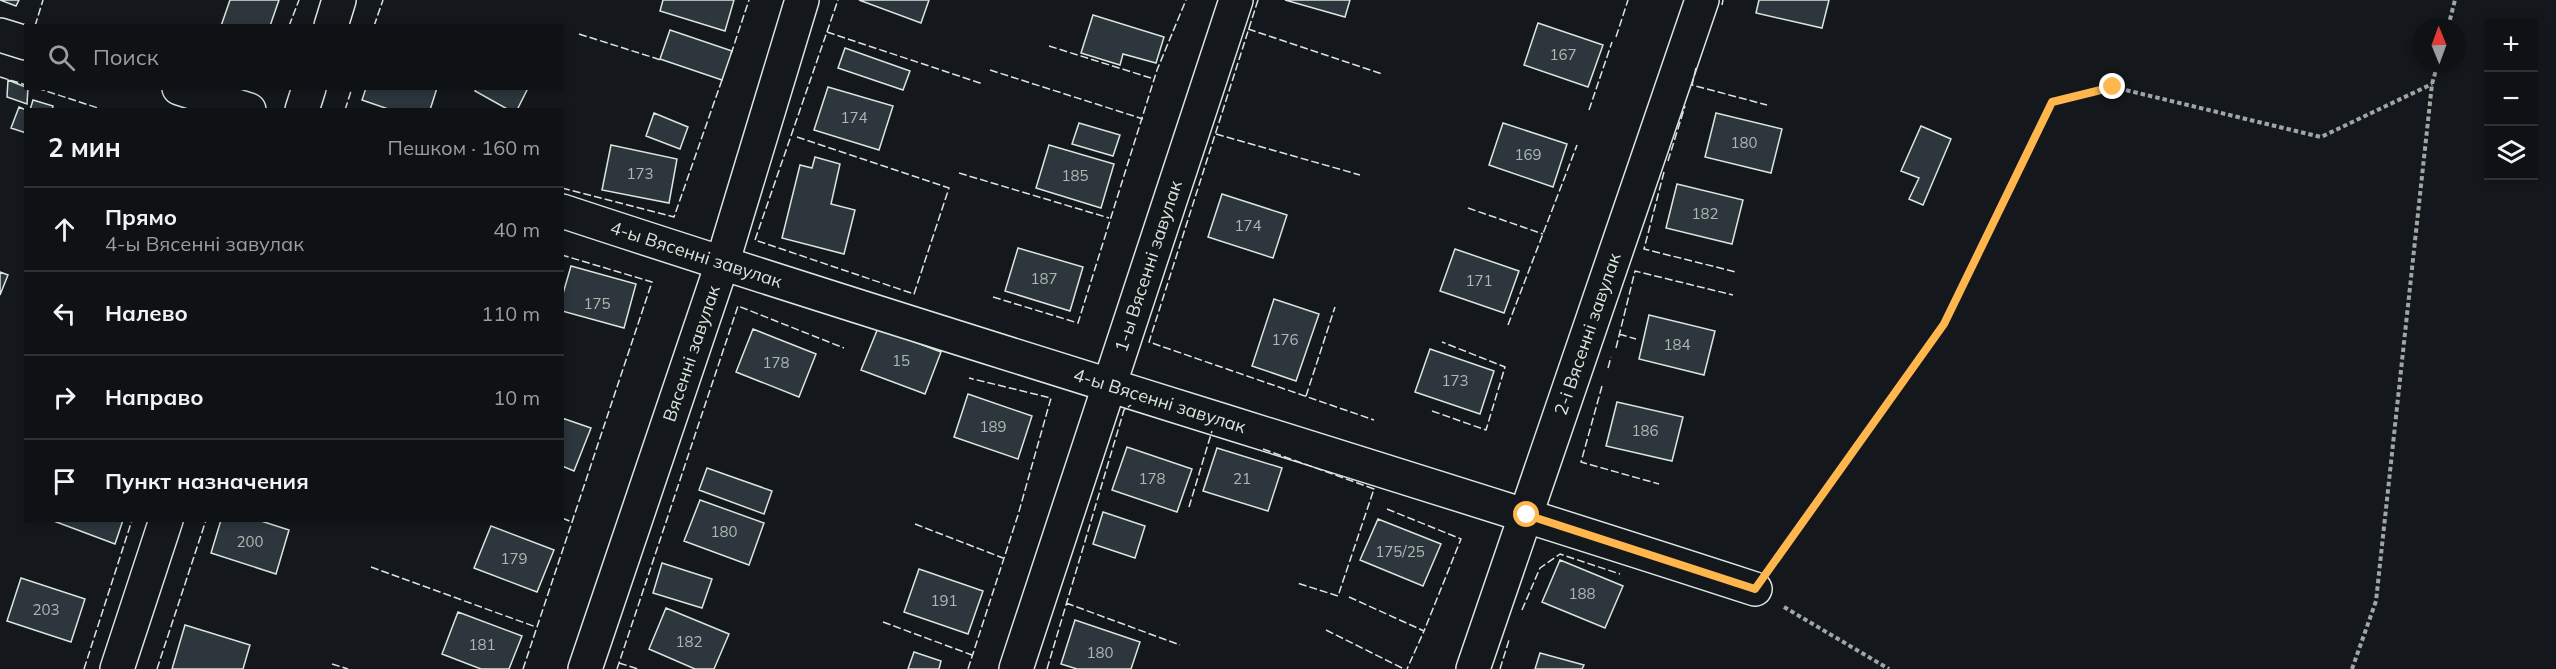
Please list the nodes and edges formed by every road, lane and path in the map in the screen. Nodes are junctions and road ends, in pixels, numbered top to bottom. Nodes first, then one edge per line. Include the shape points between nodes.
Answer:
1 (339, 0) edge
2 (802, 0) edge
3 (1236, 0) edge
4 (1702, 0) edge
5 (2455, 0) edge
6 (2450, 18) edge
7 (332, 24) edge
8 (0, 35) edge
9 (24, 42) edge
10 (2435, 72) edge
11 (2432, 84) junction
12 (185, 90) edge
13 (308, 90) edge
14 (243, 108) edge
15 (303, 108) edge
16 (564, 213) edge
17 (722, 264) junction
18 (1109, 385) junction
19 (1527, 515) junction
20 (165, 522) edge
21 (1755, 589) junction
22 (117, 669) edge
23 (585, 669) edge
24 (1016, 669) edge
25 (1473, 669) edge
26 (1889, 669) edge
27 (2352, 669) edge

1 - 7 street
2 - 17 street, Вясенні завулак
3 - 18 street, 1-ы Вясенні завулак
4 - 19 street, 2-і Вясенні завулак
5 - 6 path
8 - 9 street
10 - 11 path
11 - 21 path via 2321,136 2113,87 2052,102 1944,324
11 - 27 path via 2376,601
12 - 14 street
13 - 15 street
16 - 17 street, 4-ы Вясенні завулак
17 - 18 street, 4-ы Вясенні завулак
17 - 23 street, Вясенні завулак
18 - 19 street, 4-ы Вясенні завулак
18 - 24 street, 1-ы Вясенні завулак
19 - 21 street, 4-ы Вясенні завулак
19 - 25 street, 2-і Вясенні завулак
20 - 22 street
21 - 26 path

